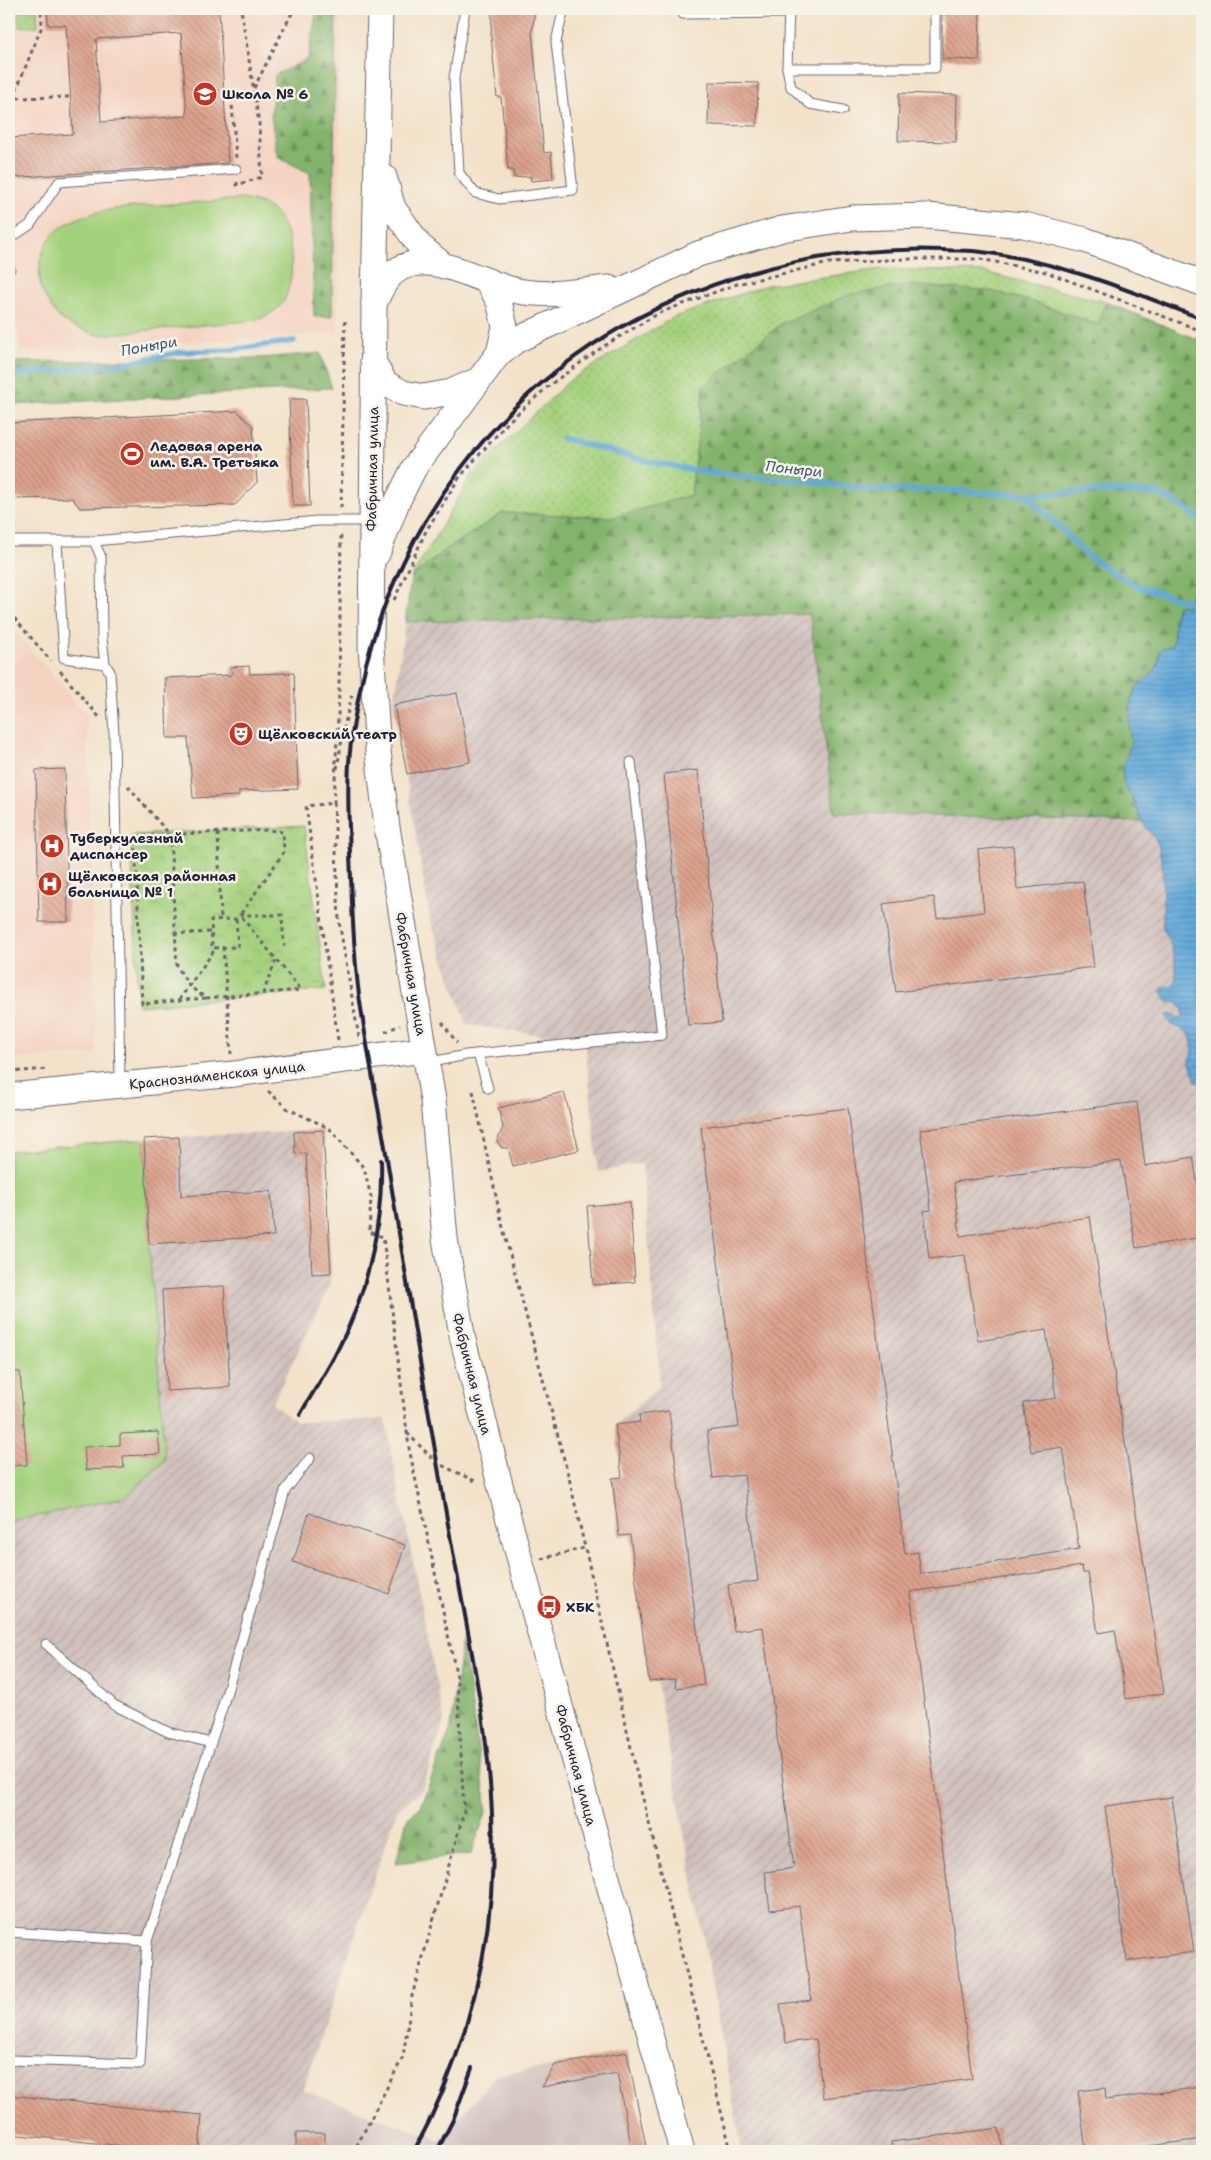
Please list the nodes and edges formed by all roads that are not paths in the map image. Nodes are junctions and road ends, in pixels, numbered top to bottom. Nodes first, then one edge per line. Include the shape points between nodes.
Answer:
1 (380, 9) edge
2 (465, 9) edge
3 (565, 9) edge
4 (935, 9) edge
5 (789, 11) edge
6 (683, 14) dead end
7 (787, 68) junction
8 (843, 110) dead end
9 (377, 150) junction
10 (236, 169) road end
11 (9, 240) edge
12 (444, 266) junction
13 (487, 281) junction
14 (1202, 283) edge
15 (630, 285) junction
16 (374, 304) junction
17 (373, 352) junction
18 (499, 353) junction
19 (478, 380) junction
20 (372, 521) junction
21 (9, 541) edge
22 (94, 541) junction
23 (57, 542) junction
24 (371, 576) junction
25 (105, 664) junction
26 (631, 762) dead end
27 (478, 1054) junction
28 (426, 1057) junction
29 (120, 1086) junction
30 (488, 1088) dead end
31 (9, 1096) edge
32 (310, 1458) dead end
33 (46, 1644) dead end
34 (211, 1743) junction
35 (9, 1932) edge
36 (148, 1941) junction
37 (9, 2060) edge
38 (682, 2151) edge

1 - 9 street, Фабричная улица
2 - 3 lane via 454,78 459,173 475,193 499,200 574,190 556,42
4 - 7 lane via 935,68
5 - 6 lane
5 - 7 lane
7 - 8 lane via 791,87 810,104
9 - 12 street, Фабричная улица via 393,208 420,245
9 - 16 street, Фабричная улица
10 - 11 lane via 59,182 30,225
12 - 13 street, Фабричная улица
12 - 16 street, Фабричная улица via 420,263 401,268 385,282
13 - 15 street via 518,291 562,294
13 - 18 street, Фабричная улица via 499,300 505,327
14 - 15 street via 1085,240 1024,225 927,216 852,218 782,229 698,254
15 - 18 street via 517,340
16 - 17 street, Фабричная улица
17 - 19 street, Фабричная улица via 385,383 403,393 424,397 451,392
17 - 20 street, Фабричная улица
18 - 19 street, Фабричная улица
19 - 24 street, Фабричная улица via 414,468 382,538
20 - 22 lane via 318,521
20 - 24 street, Фабричная улица
21 - 23 lane
22 - 23 lane
22 - 25 lane via 101,557
23 - 25 lane via 64,658
24 - 28 street, Фабричная улица via 371,646 378,751 398,898
25 - 29 lane via 110,672 114,734
26 - 27 lane via 662,1035
27 - 28 lane
27 - 30 lane
28 - 29 street, Краснознаменская улица
28 - 38 street, Фабричная улица via 438,1146 445,1239 463,1340 533,1610
29 - 31 street, Краснознаменская улица
32 - 34 lane via 285,1491
33 - 34 lane via 114,1705 168,1732
34 - 36 lane
35 - 36 lane
36 - 37 lane via 140,2064

